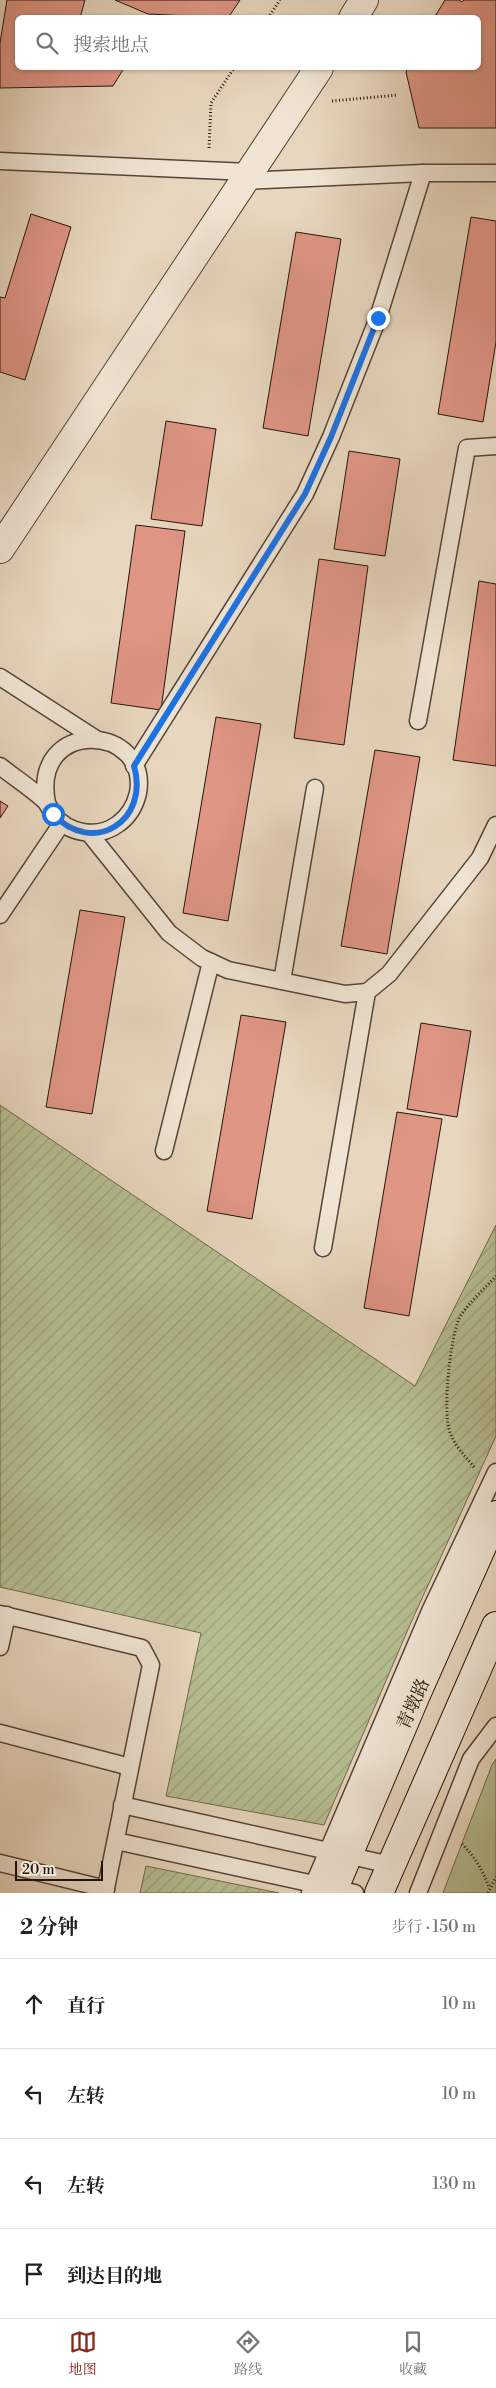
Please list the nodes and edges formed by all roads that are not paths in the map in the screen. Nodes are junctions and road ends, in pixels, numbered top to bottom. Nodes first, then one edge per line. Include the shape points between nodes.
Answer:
1 (364, 0) edge
2 (354, 15) edge
3 (318, 70) edge
4 (1, 163) edge
5 (423, 173) junction
6 (496, 173) edge
7 (247, 177) junction
8 (496, 446) edge
9 (0, 549) edge
10 (0, 677) edge
11 (418, 721) dead end
12 (96, 739) junction
13 (0, 766) edge
14 (134, 766) junction
15 (315, 788) dead end
16 (47, 802) junction
17 (62, 823) junction
18 (496, 825) edge
19 (89, 833) junction
20 (0, 916) edge
21 (211, 962) junction
22 (282, 981) junction
23 (367, 992) junction
24 (164, 1151) dead end
25 (323, 1248) dead end
26 (493, 1479) edge
27 (496, 1515) edge
28 (3, 1615) edge
29 (496, 1626) edge
30 (0, 1647) edge
31 (496, 1726) edge
32 (0, 1733) edge
33 (130, 1767) junction
34 (122, 1805) junction
35 (116, 1841) junction
36 (338, 1853) junction
37 (0, 1863) edge
38 (390, 1865) junction
39 (329, 1890) edge
40 (105, 1891) edge
41 (379, 1893) edge
42 (418, 1893) edge

1 - 2 main road
3 - 7 main road
4 - 7 lane via 209,171
5 - 6 lane
5 - 7 lane
5 - 14 lane via 378,318 305,494
7 - 9 main road
8 - 11 lane via 467,448
10 - 12 lane
12 - 14 lane via 118,747
12 - 16 lane via 80,740 66,746 54,757 46,771 44,787
13 - 16 lane
14 - 19 lane via 138,791 130,812 107,831
15 - 22 lane
16 - 17 lane
17 - 19 lane via 73,830
17 - 20 lane
18 - 23 lane via 480,858 389,974
19 - 21 lane via 168,933
21 - 22 lane via 228,970
21 - 24 lane
22 - 23 lane via 345,994
23 - 25 lane
26 - 36 lane via 432,1609
27 - 36 main road, 青墩路
28 - 30 lane
28 - 33 lane via 142,1648 151,1665
29 - 38 main road
31 - 42 lane via 471,1759
32 - 33 lane
33 - 34 lane
34 - 35 lane
34 - 36 lane
35 - 39 lane
35 - 40 lane
36 - 38 lane
36 - 39 main road, 青墩路
37 - 40 lane
38 - 41 main road

